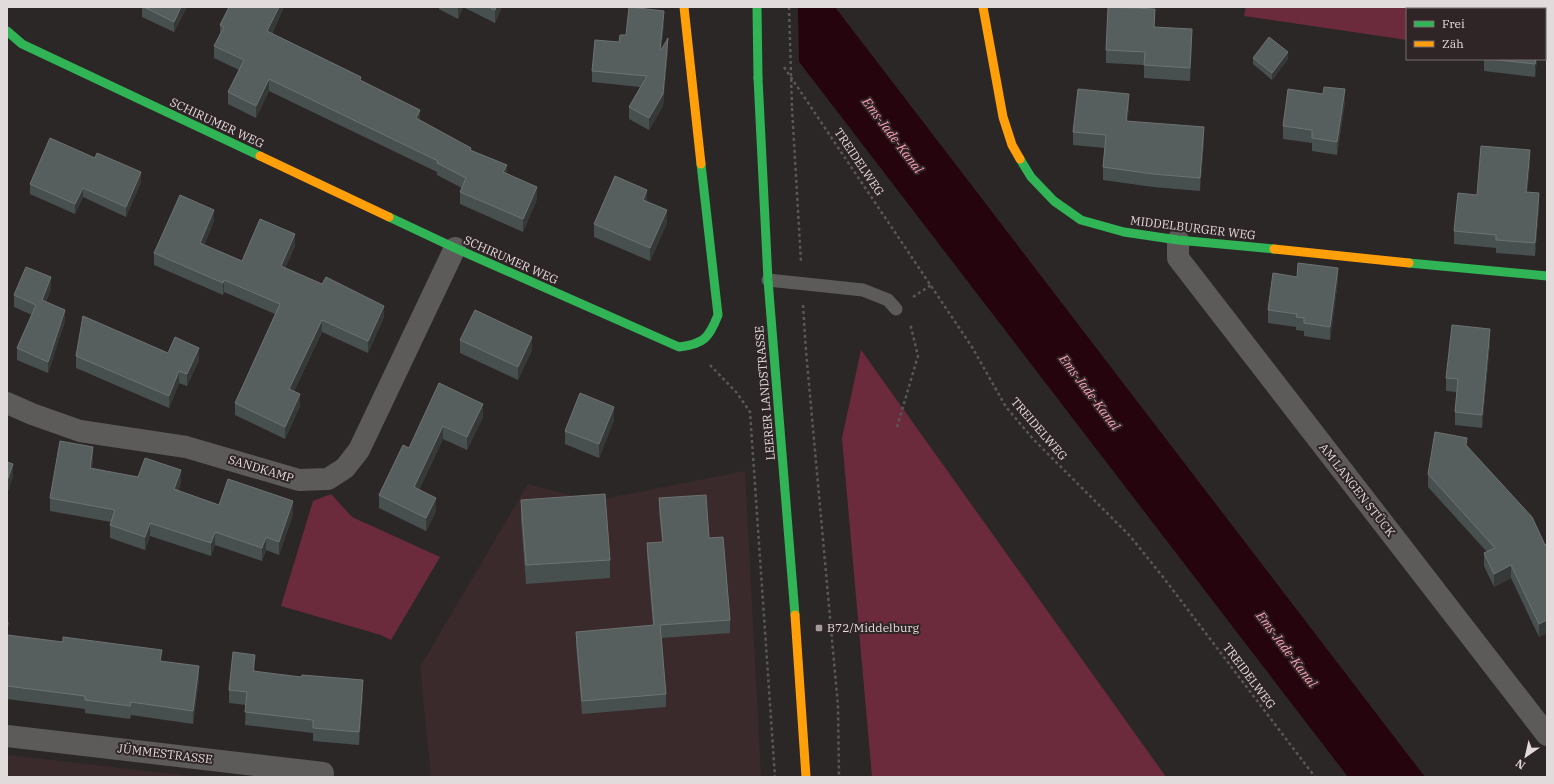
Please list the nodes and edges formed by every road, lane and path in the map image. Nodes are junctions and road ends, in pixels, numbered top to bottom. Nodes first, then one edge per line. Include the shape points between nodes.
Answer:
1 (684, 7) edge
2 (757, 7) edge
3 (789, 7) edge
4 (982, 7) edge
5 (7, 31) edge
6 (784, 67) dead end
7 (1178, 240) junction
8 (456, 248) junction
9 (1547, 273) edge
10 (768, 280) junction
11 (802, 283) junction
12 (896, 309) joint
13 (692, 346) junction
14 (7, 403) edge
15 (897, 428) dead end
16 (1547, 735) edge
17 (7, 736) edge
18 (323, 773) dead end
19 (775, 777) edge
20 (806, 777) edge
21 (839, 777) edge
22 (1315, 777) edge

1 - 13 street via 718,315 704,341
2 - 10 street, LEERER LANDSTRASSE, bridge
3 - 11 path, bridge
4 - 7 street, MIDDELBURGER WEG via 1003,117 1012,145 1031,177 1054,201 1081,220 1124,232
5 - 8 street, SCHIRUMER WEG via 22,44
6 - 22 path, TREIDELWEG via 968,341 1006,407 1034,440 1130,536
7 - 9 street, MIDDELBURGER WEG
7 - 16 street, AM LANGEN STÜCK via 1178,258
8 - 13 street, SCHIRUMER WEG via 679,347
8 - 14 street, SANDKAMP via 359,450 345,468 328,479 299,480 186,446 80,431
10 - 11 lane
10 - 20 street, LEERER LANDSTRASSE
11 - 12 lane via 863,290 888,300
11 - 21 path via 838,706
12 - 15 path via 910,323 918,356
13 - 19 path via 737,393 750,412
17 - 18 street, JÜMMESTRASSE

